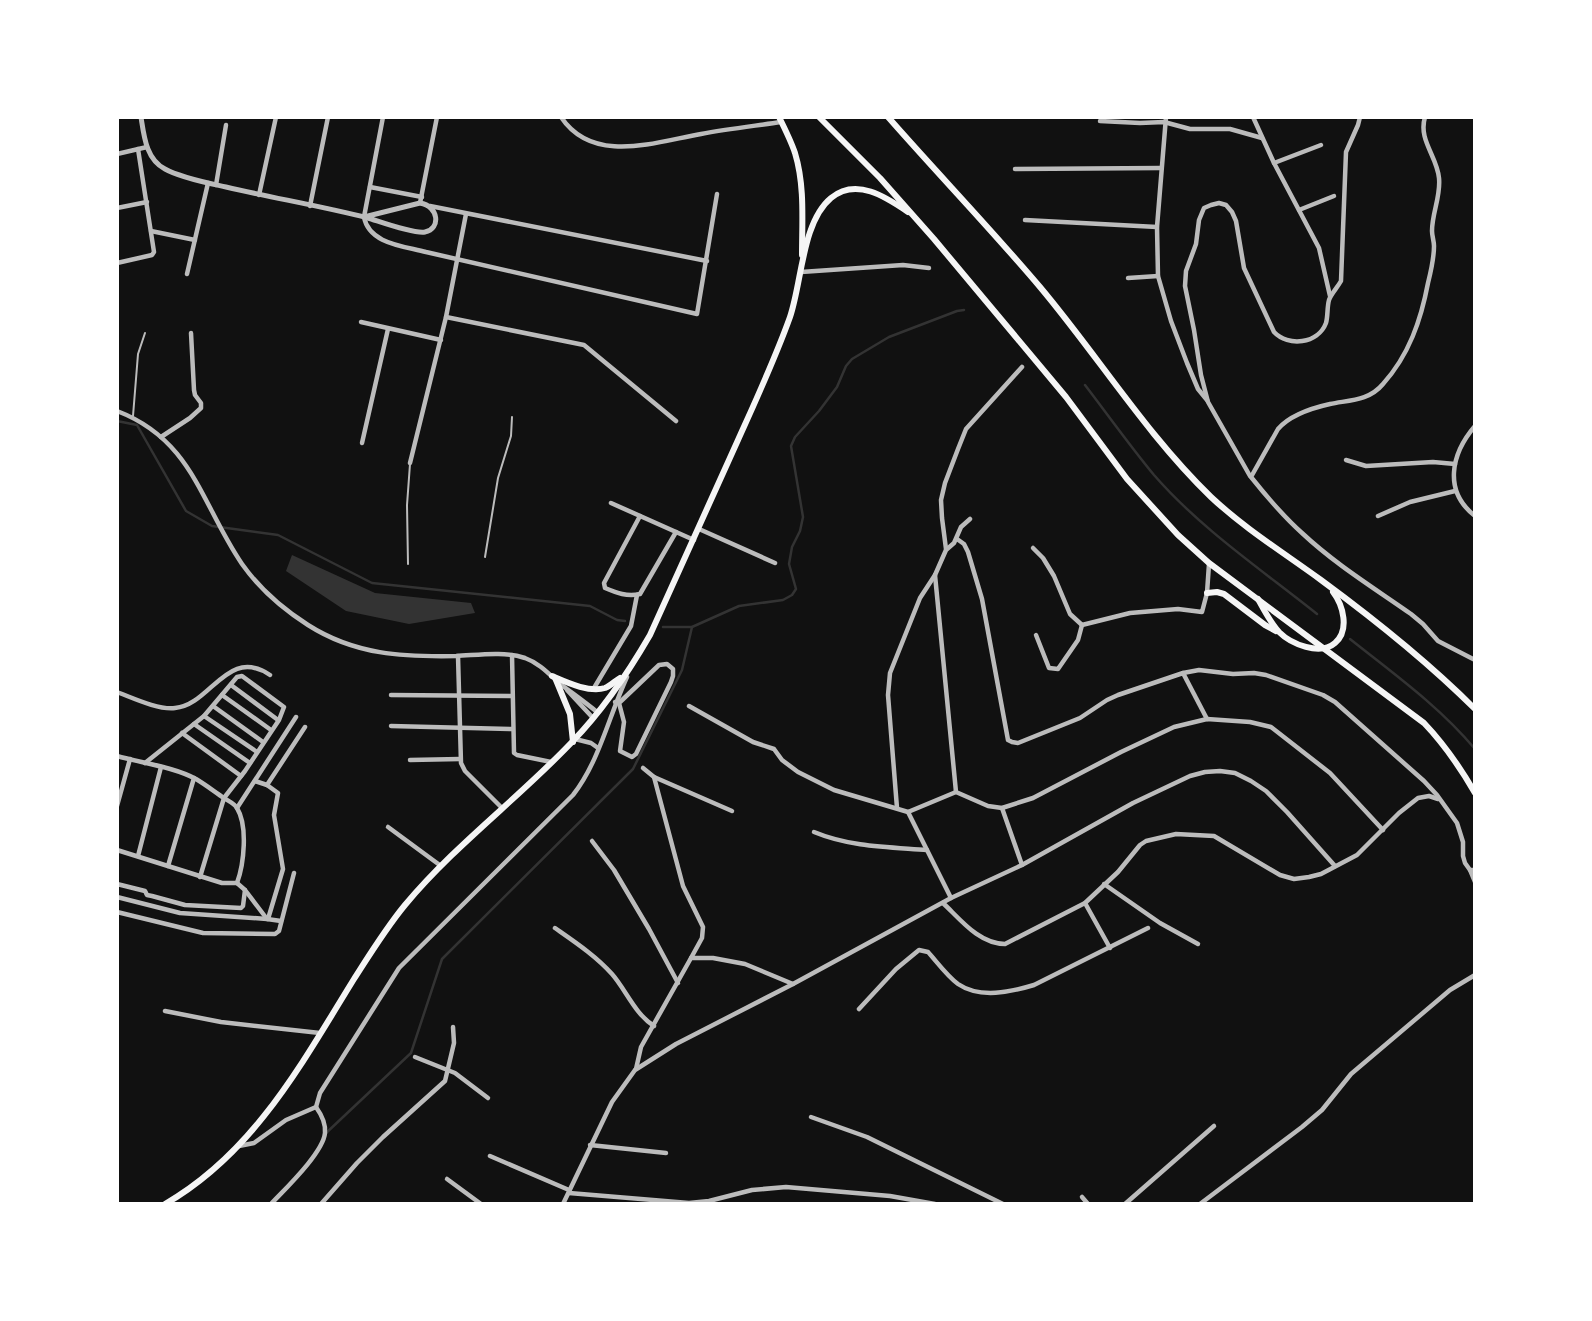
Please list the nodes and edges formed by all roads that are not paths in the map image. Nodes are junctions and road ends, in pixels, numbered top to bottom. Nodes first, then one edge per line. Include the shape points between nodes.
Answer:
1 (141, 117) edge
2 (275, 117) edge
3 (328, 117) edge
4 (383, 117) edge
5 (437, 117) edge
6 (561, 117) edge
7 (819, 117) edge
8 (888, 117) edge
9 (1253, 117) edge
10 (1360, 117) edge
11 (1425, 117) edge
12 (780, 120) edge
13 (1165, 120) edge
14 (1100, 121) dead end
15 (226, 125) dead end
16 (1263, 138) junction
17 (1321, 145) dead end
18 (147, 148) junction
19 (138, 149) junction
20 (117, 154) edge
21 (1274, 163) junction
22 (1161, 168) junction
23 (1015, 169) dead end
24 (208, 183) junction
25 (216, 185) junction
26 (370, 187) junction
27 (717, 194) dead end
28 (259, 195) junction
29 (1334, 196) dead end
30 (421, 200) junction
31 (146, 202) junction
32 (310, 206) junction
33 (429, 206) junction
34 (117, 208) edge
35 (1299, 210) junction
36 (466, 214) junction
37 (913, 215) junction
38 (364, 217) junction
39 (1025, 220) dead end
40 (1157, 227) junction
41 (152, 231) junction
42 (195, 240) junction
43 (457, 259) junction
44 (707, 261) junction
45 (117, 263) edge
46 (802, 268) junction
47 (929, 268) dead end
48 (187, 274) dead end
49 (1158, 276) junction
50 (1128, 278) dead end
51 (1330, 297) junction
52 (446, 317) junction
53 (361, 322) dead end
54 (388, 328) junction
55 (145, 333) dead end
56 (191, 333) dead end
57 (441, 340) junction
58 (1022, 367) dead end
59 (1208, 402) junction
60 (117, 411) edge
61 (133, 417) junction
62 (512, 417) dead end
63 (676, 421) dead end
64 (1475, 426) edge
65 (161, 437) junction
66 (362, 443) dead end
67 (1346, 460) dead end
68 (410, 463) joint
69 (1455, 464) junction
70 (1251, 477) junction
71 (1455, 491) junction
72 (611, 503) dead end
73 (640, 516) junction
74 (1378, 516) dead end
75 (1475, 516) edge
76 (970, 519) dead end
77 (699, 529) junction
78 (676, 532) junction
79 (957, 539) junction
80 (694, 540) junction
81 (1034, 548) dead end
82 (946, 550) junction
83 (485, 557) dead end
84 (775, 562) dead end
85 (1209, 563) junction
86 (408, 564) dead end
87 (935, 575) junction
88 (1322, 581) junction
89 (1207, 593) junction
90 (637, 595) junction
91 (1257, 597) junction
92 (1082, 625) junction
93 (1279, 633) junction
94 (1036, 635) dead end
95 (1325, 648) junction
96 (512, 654) junction
97 (458, 656) junction
98 (1475, 660) edge
99 (629, 670) junction
100 (1183, 673) junction
101 (270, 675) dead end
102 (554, 678) junction
103 (231, 685) junction
104 (594, 688) junction
105 (117, 692) edge
106 (222, 695) junction
107 (391, 695) dead end
108 (459, 695) junction
109 (512, 696) junction
110 (617, 702) junction
111 (213, 706) junction
112 (689, 706) dead end
113 (1475, 709) edge
114 (595, 715) junction
115 (204, 716) junction
116 (296, 717) dead end
117 (1207, 719) junction
118 (279, 720) junction
119 (194, 724) junction
120 (391, 726) dead end
121 (305, 727) dead end
122 (459, 728) junction
123 (512, 729) junction
124 (271, 730) junction
125 (182, 733) junction
126 (574, 741) junction
127 (263, 742) junction
128 (598, 748) junction
129 (257, 752) junction
130 (117, 756) edge
131 (130, 759) junction
132 (410, 760) dead end
133 (460, 761) junction
134 (551, 762) junction
135 (145, 763) junction
136 (250, 763) junction
137 (160, 767) junction
138 (643, 768) dead end
139 (241, 776) junction
140 (654, 777) junction
141 (194, 778) junction
142 (255, 781) junction
143 (1424, 782) junction
144 (267, 785) junction
145 (956, 792) junction
146 (1475, 793) edge
147 (224, 798) junction
148 (1418, 798) junction
149 (1440, 800) junction
150 (117, 806) edge
151 (237, 808) junction
152 (502, 808) junction
153 (897, 808) junction
154 (1002, 808) junction
155 (732, 811) dead end
156 (908, 811) junction
157 (388, 827) dead end
158 (1383, 830) junction
159 (814, 832) dead end
160 (592, 841) dead end
161 (117, 850) edge
162 (927, 850) junction
163 (138, 856) junction
164 (1022, 865) junction
165 (168, 866) junction
166 (442, 866) junction
167 (1335, 866) junction
168 (1473, 870) edge
169 (294, 873) dead end
170 (200, 877) junction
171 (1475, 882) edge
172 (237, 883) junction
173 (117, 884) edge
174 (1104, 884) junction
175 (245, 890) junction
176 (117, 897) edge
177 (951, 898) junction
178 (943, 903) junction
179 (1085, 903) junction
180 (117, 912) edge
181 (267, 919) junction
182 (281, 921) junction
183 (555, 928) dead end
184 (1148, 928) dead end
185 (1198, 944) dead end
186 (1110, 948) junction
187 (691, 958) junction
188 (1475, 975) edge
189 (678, 984) junction
190 (793, 984) junction
191 (859, 1009) dead end
192 (164, 1012) dead end
193 (654, 1026) junction
194 (453, 1027) dead end
195 (320, 1033) junction
196 (415, 1056) dead end
197 (448, 1070) junction
198 (635, 1070) junction
199 (488, 1098) dead end
200 (316, 1107) junction
201 (811, 1118) dead end
202 (1214, 1126) dead end
203 (590, 1145) junction
204 (239, 1146) junction
205 (666, 1153) dead end
206 (490, 1156) dead end
207 (447, 1180) dead end
208 (568, 1191) junction
209 (1082, 1197) dead end
210 (710, 1202) edge
211 (689, 1203) edge
212 (165, 1204) edge
213 (271, 1204) edge
214 (321, 1204) edge
215 (481, 1204) edge
216 (563, 1204) edge
217 (935, 1204) edge
218 (1003, 1204) edge
219 (1088, 1204) edge
220 (1125, 1204) edge
221 (1200, 1204) edge

1 - 18 street
2 - 28 street
3 - 32 street
4 - 26 street
5 - 30 street
6 - 12 street via 576,135 621,147
7 - 37 main road
8 - 88 main road via 1041,288 1181,466 1237,520
9 - 16 street
10 - 51 street via 1346,152 1341,281
11 - 70 street via 1424,138 1437,168 1439,187 1423,310 1406,351 1375,391 1289,419 1278,429
12 - 46 main road via 799,169
13 - 14 street
13 - 16 street via 1190,129 1230,129
13 - 22 street
15 - 25 street
16 - 21 street
17 - 21 street
18 - 19 street
18 - 24 street via 163,169
19 - 20 street
19 - 31 street
21 - 35 street
22 - 23 street
22 - 40 street
24 - 25 street
24 - 42 street
25 - 28 street
26 - 30 street
26 - 38 street
27 - 44 street
28 - 32 street
29 - 35 street
30 - 33 street
30 - 38 street
31 - 34 street
31 - 41 street
32 - 38 street
33 - 36 street
33 - 38 street via 436,213 435,222 424,232
35 - 51 street via 1319,248
36 - 43 street
36 - 44 street
37 - 46 main road via 867,190 842,191 815,218
37 - 85 main road via 1066,397 1127,479
38 - 43 street via 368,229 383,240
39 - 40 street
40 - 49 street
41 - 42 street
41 - 45 street via 152,255
42 - 48 street
43 - 44 street via 697,314
43 - 52 street
46 - 47 street
46 - 77 main road via 779,347
49 - 50 street
49 - 59 street via 1187,363
51 - 59 street via 1321,332 1305,341 1281,339 1244,268 1232,212 1219,203 1204,208 1185,286
52 - 57 street
52 - 63 street via 584,345
53 - 54 street
54 - 57 street
54 - 66 street
55 - 61 lane via 138,354
56 - 65 street via 194,390 202,406
57 - 68 street
58 - 82 street via 967,429 958,449 941,500
59 - 70 street
60 - 61 street
61 - 65 street
62 - 83 lane
64 - 69 street
65 - 97 street via 186,464 247,570 294,616 325,635 378,653
67 - 69 street via 1366,466
68 - 86 lane
69 - 71 street
70 - 98 street via 1329,556 1411,614 1438,642
71 - 74 street
71 - 75 street
72 - 73 street
73 - 78 street
73 - 90 street via 604,583 605,588 620,594
76 - 79 street
77 - 80 main road
77 - 84 street
78 - 80 street
78 - 90 street
79 - 82 street
79 - 100 street via 968,552 982,598 1008,740 1018,743 1068,723 1118,695
80 - 99 main road
81 - 92 street via 1054,576 1070,614
82 - 87 street
85 - 89 street
85 - 91 main road
87 - 145 street
87 - 153 street via 920,598 890,673
88 - 95 main road via 1335,595 1343,616 1340,637
88 - 113 main road
89 - 92 street via 1202,612 1130,613
89 - 93 main road via 1230,597
90 - 104 street via 631,626
91 - 93 main road
91 - 95 main road
92 - 94 street via 1078,640 1058,669 1049,668
93 - 95 main road via 1306,647
95 - 146 main road via 1424,723
96 - 97 street
96 - 102 street via 533,661
96 - 109 street
97 - 108 street
99 - 104 main road via 608,687
99 - 110 street
99 - 114 main road
100 - 117 street
100 - 143 street via 1254,673 1323,695
101 - 105 street via 255,667 237,668 177,708 159,707
102 - 104 main road
102 - 114 street
102 - 126 main road via 570,714
103 - 106 street
103 - 118 street
103 - 118 street via 242,676 283,705
106 - 111 street
106 - 124 street
107 - 108 street
108 - 109 street
108 - 122 street
109 - 123 street
110 - 110 street via 659,665 673,669 671,682 632,757 620,751 624,722
110 - 128 street
111 - 115 street
111 - 127 street
112 - 153 street via 774,749 798,772 834,790
114 - 126 main road
115 - 119 street
115 - 129 street
116 - 142 street
117 - 154 street via 1174,727 1033,799
117 - 158 street via 1271,727 1330,773
118 - 124 street
119 - 125 street
119 - 136 street
120 - 122 street
121 - 144 street
122 - 123 street
122 - 133 street
123 - 134 street via 514,753
124 - 127 street
125 - 135 street
125 - 139 street
126 - 128 street
126 - 134 main road
127 - 129 street
128 - 200 street via 573,795 399,968 320,1093
129 - 136 street
130 - 131 street
131 - 135 street
131 - 150 street
132 - 133 street
133 - 152 street
134 - 152 main road
135 - 137 street
136 - 139 street
137 - 141 street
137 - 163 street
138 - 140 street
139 - 147 street
140 - 155 street
140 - 187 street via 683,887 703,927
141 - 147 street
141 - 165 street
142 - 144 street
142 - 151 street
143 - 148 street
143 - 149 street
144 - 181 street via 278,793 274,815 284,867
145 - 154 street
145 - 156 street
147 - 151 street
147 - 170 street
148 - 149 street
148 - 158 street
149 - 168 street via 1457,823 1465,863
151 - 172 street via 244,841
152 - 166 main road
153 - 156 street
154 - 164 street
156 - 162 street
157 - 166 street
158 - 167 street via 1357,855
159 - 162 street via 867,846
160 - 189 street via 614,870
161 - 163 street
162 - 177 street
163 - 165 street
164 - 167 street via 1133,803 1190,776 1220,771 1235,773 1266,791
164 - 177 street
165 - 170 street
166 - 195 main road via 388,927
167 - 174 street via 1294,879 1214,836 1176,834 1140,845
168 - 171 street
169 - 182 street
170 - 172 street
172 - 175 street
173 - 175 street via 185,905 241,908
174 - 179 street
174 - 185 street
175 - 181 street
176 - 181 street via 180,913
177 - 178 street
178 - 179 street via 996,944 1010,942
178 - 190 street
179 - 186 street
180 - 182 street via 203,933 275,934
181 - 182 street
183 - 193 street via 604,966
184 - 186 street
186 - 191 street via 1034,985 998,993 958,984 928,951 919,950
187 - 189 street
187 - 190 street via 745,964
188 - 221 street via 1450,990 1351,1074 1302,1128
189 - 193 street
190 - 198 street
192 - 195 street
193 - 198 street
194 - 197 street
195 - 204 main road via 282,1093
196 - 197 street
197 - 199 street
197 - 214 street via 445,1081 366,1154
198 - 203 street via 612,1101
200 - 204 street via 286,1120 254,1143
200 - 213 street via 325,1134 319,1148
201 - 218 street via 867,1137
202 - 220 street
203 - 205 street
203 - 208 street
204 - 212 main road
206 - 208 street
207 - 215 street
208 - 211 street
208 - 216 street
209 - 219 street
210 - 211 street
210 - 217 street via 752,1190 786,1187

